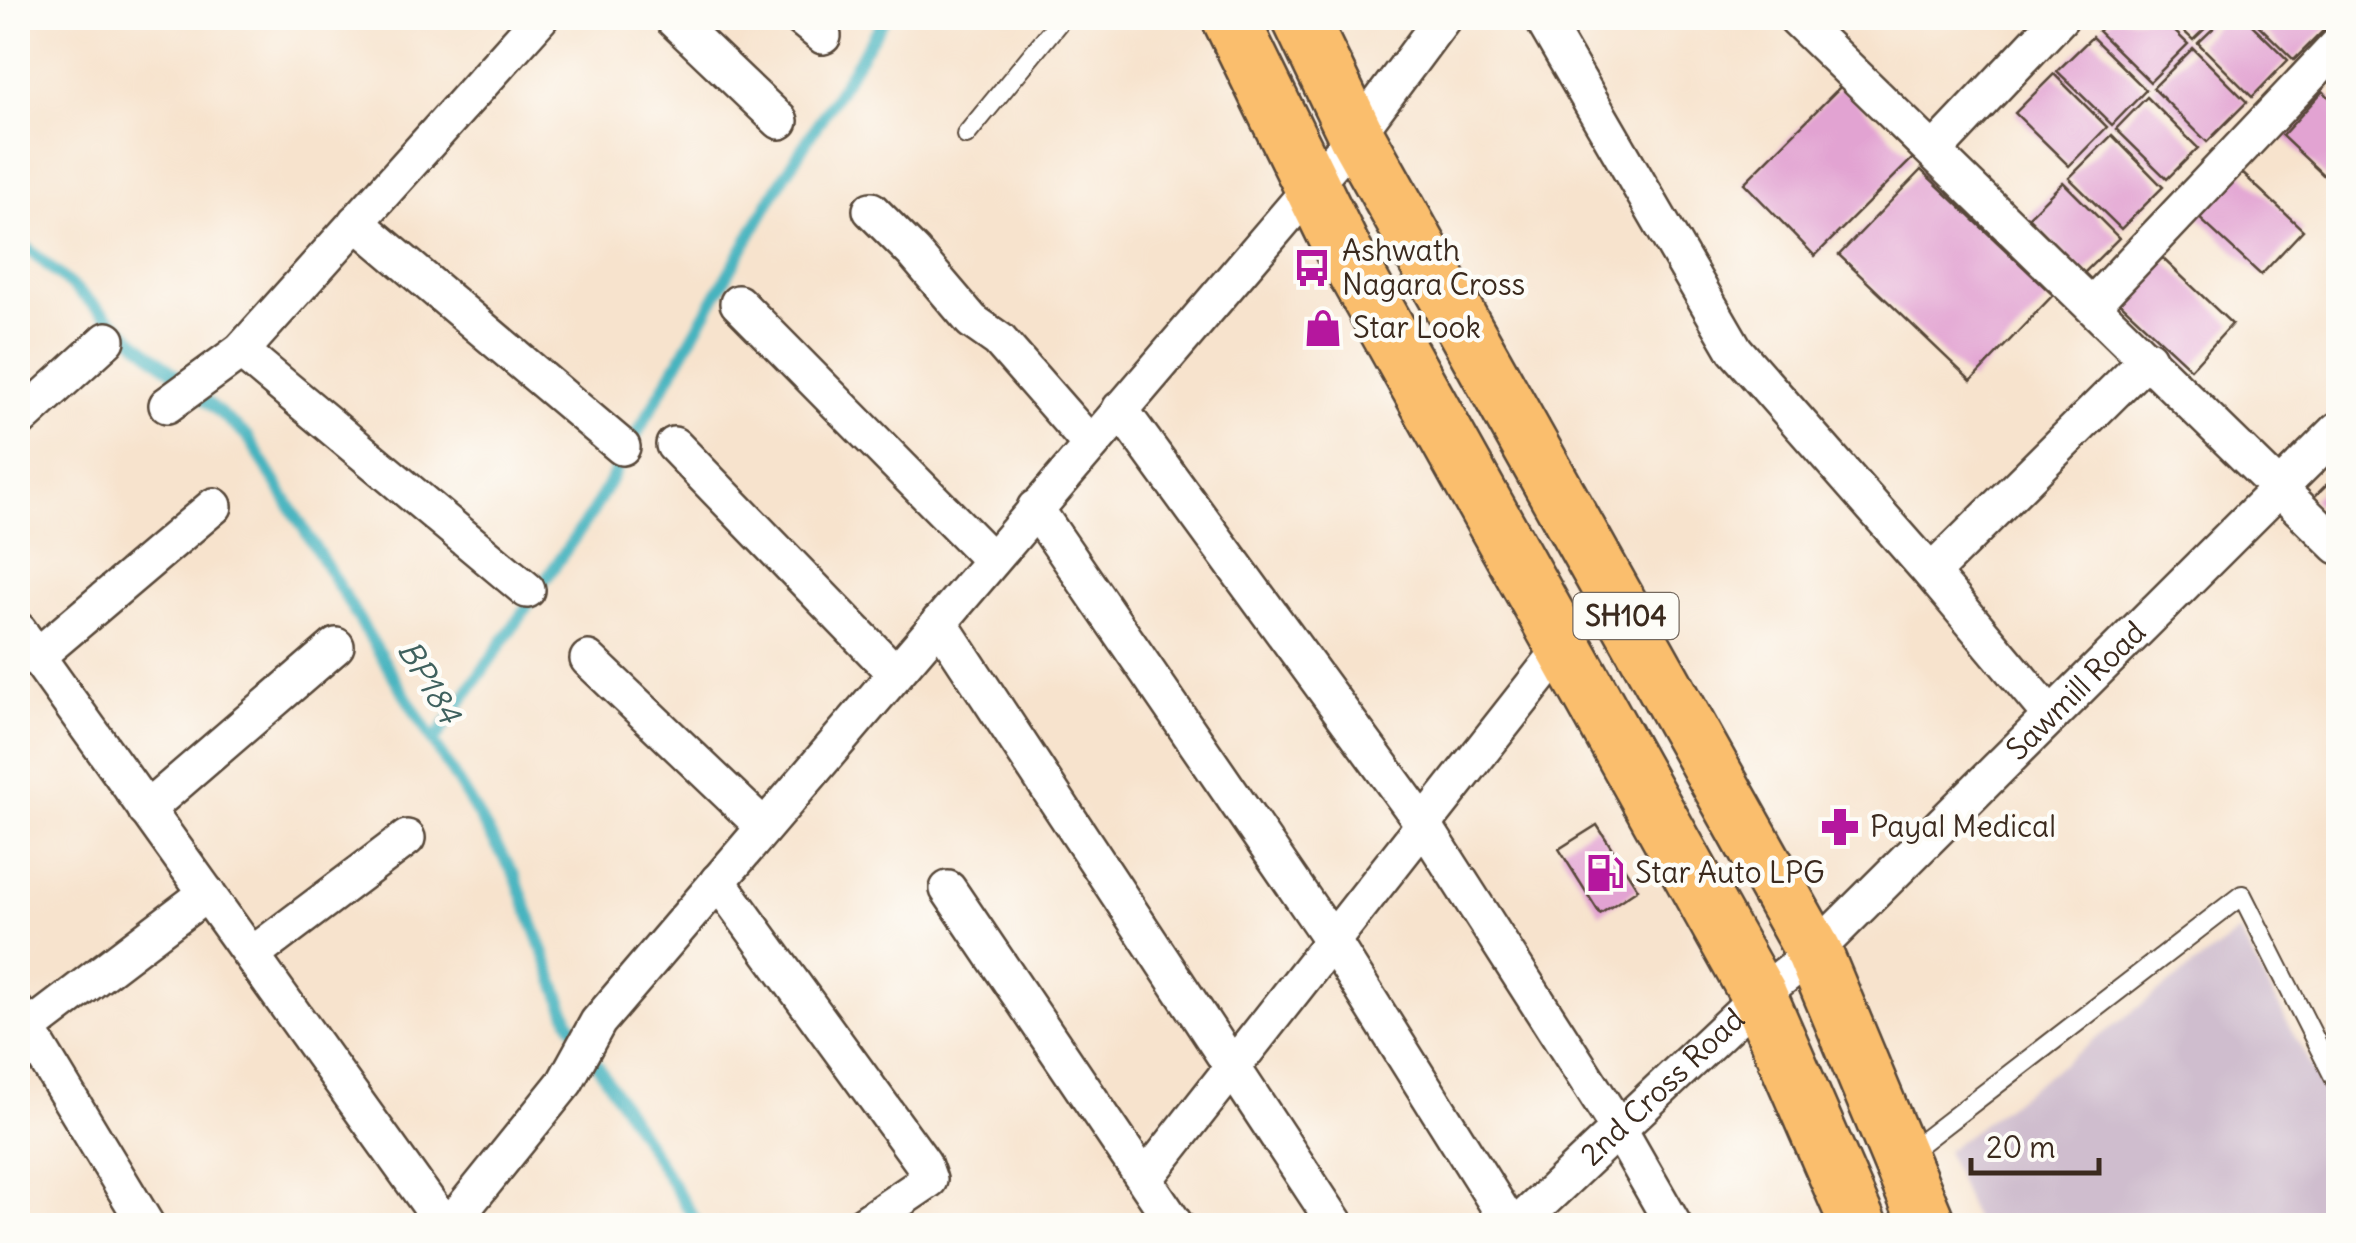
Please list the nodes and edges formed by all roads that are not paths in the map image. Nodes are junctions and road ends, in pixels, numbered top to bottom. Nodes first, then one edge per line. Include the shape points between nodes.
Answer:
1 (540, 18) edge
2 (672, 18) edge
3 (1062, 18) edge
4 (1230, 18) edge
5 (1300, 18) edge
6 (1443, 18) edge
7 (1542, 18) edge
8 (2060, 18) edge
9 (1806, 21) edge
10 (2338, 45) edge
11 (780, 121) dead end
12 (966, 135) dead end
13 (1356, 135) junction
14 (1935, 150) junction
15 (1311, 184) junction
16 (872, 210) dead end
17 (356, 222) junction
18 (738, 303) dead end
19 (2092, 304) junction
20 (107, 340) dead end
21 (242, 351) junction
22 (2148, 358) junction
23 (167, 405) dead end
24 (1120, 409) junction
25 (18, 421) edge
26 (2338, 430) edge
27 (1090, 444) junction
28 (674, 445) dead end
29 (622, 446) dead end
30 (2281, 488) junction
31 (214, 506) dead end
32 (1035, 508) junction
33 (2338, 546) edge
34 (992, 560) junction
35 (1932, 573) junction
36 (526, 590) dead end
37 (939, 622) junction
38 (26, 644) edge
39 (336, 646) dead end
40 (1563, 647) junction
41 (588, 660) dead end
42 (895, 673) junction
43 (2051, 716) junction
44 (146, 810) junction
45 (1424, 825) junction
46 (764, 827) junction
47 (407, 838) dead end
48 (718, 881) junction
49 (948, 889) dead end
50 (206, 893) junction
51 (1332, 942) junction
52 (1814, 952) junction
53 (252, 955) junction
54 (1759, 996) junction
55 (22, 1022) edge
56 (1234, 1066) junction
57 (2338, 1085) edge
58 (1618, 1128) junction
59 (1900, 1158) junction
60 (1146, 1179) junction
61 (147, 1226) edge
62 (447, 1226) edge
63 (861, 1226) edge
64 (1176, 1226) edge
65 (1337, 1226) edge
66 (1514, 1226) edge
67 (1674, 1226) edge
68 (1859, 1226) edge
69 (1928, 1226) edge

1 - 17 street
2 - 11 street
3 - 12 lane
4 - 15 main road, SH104
5 - 13 main road, SH104
6 - 13 street
7 - 35 street via 1736,350
8 - 14 street
9 - 14 street
10 - 19 street
13 - 15 street
13 - 52 main road, SH104
14 - 19 street
15 - 24 street
15 - 40 main road, SH104
16 - 27 street
17 - 21 street
17 - 29 street
18 - 34 street
19 - 22 street
20 - 25 street
21 - 23 street
21 - 36 street
22 - 30 street
22 - 35 street
24 - 27 street
24 - 45 street
26 - 30 street, Sawmill Road
27 - 32 street
28 - 42 street
30 - 33 street
30 - 43 street, Sawmill Road
31 - 38 street
32 - 34 street
32 - 51 street
34 - 37 street
35 - 43 street
37 - 42 street
37 - 56 street
38 - 44 street
39 - 44 street
40 - 45 street
40 - 54 main road, SH104
41 - 46 street
42 - 46 street
43 - 52 street, Sawmill Road
44 - 50 street
45 - 51 street
45 - 58 street
46 - 48 street
47 - 53 street
48 - 62 street via 598,1022 565,1082
48 - 63 street via 922,1163 929,1180
49 - 60 street
50 - 53 street
50 - 55 street
51 - 56 street
51 - 66 street
52 - 54 street, 2nd Cross Road
52 - 59 main road, SH104
53 - 62 street
54 - 58 street, 2nd Cross Road
54 - 68 main road, SH104
55 - 61 street
56 - 60 street
56 - 65 street
57 - 59 lane via 2242,895
58 - 66 street, 2nd Cross Road
58 - 67 street
59 - 69 main road, SH104
60 - 64 street

